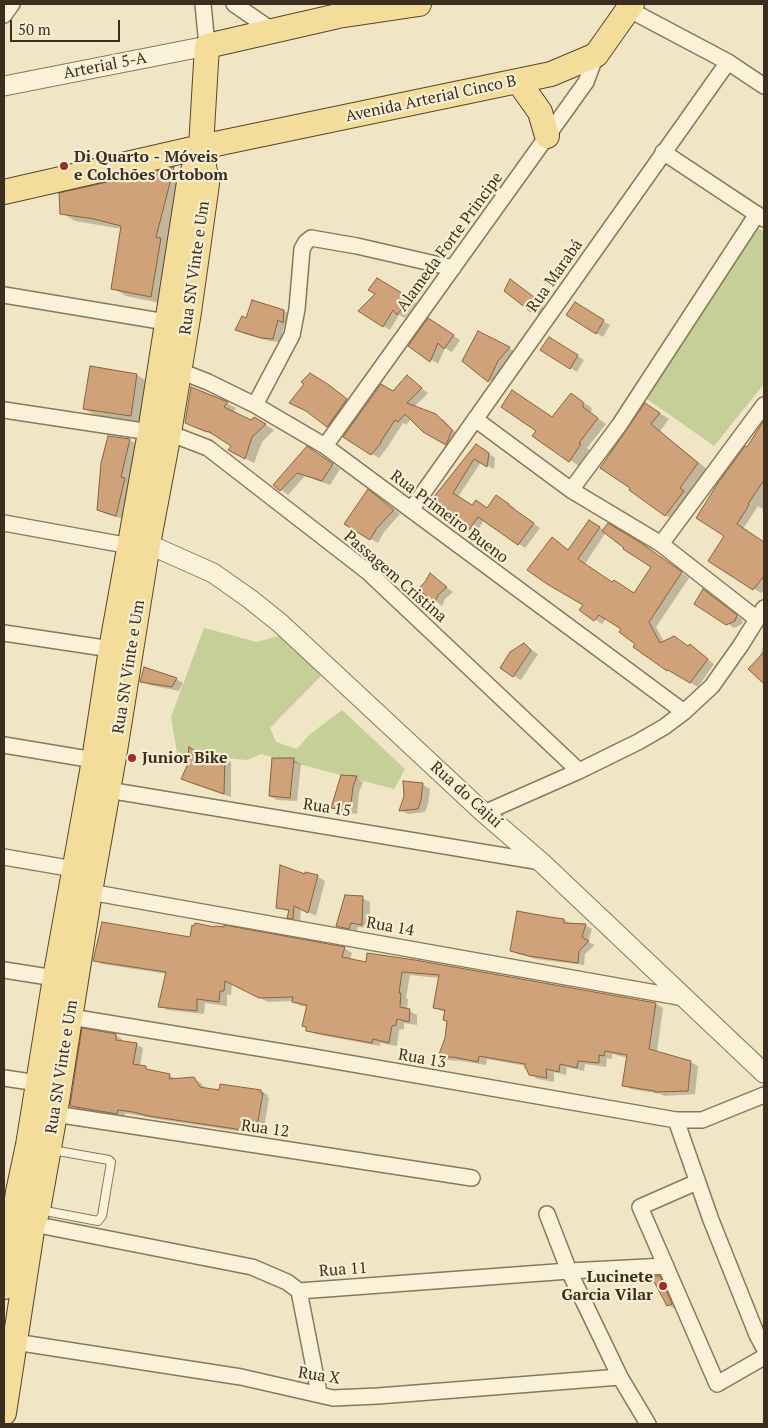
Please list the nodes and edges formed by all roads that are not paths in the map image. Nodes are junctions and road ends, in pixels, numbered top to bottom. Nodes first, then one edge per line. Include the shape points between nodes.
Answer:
1 (12, 4) edge
2 (203, 4) edge
3 (234, 4) edge
4 (418, 4) edge
5 (630, 6) edge
6 (4, 15) edge
7 (273, 31) junction
8 (207, 46) junction
9 (596, 54) junction
10 (728, 62) junction
11 (518, 81) junction
12 (4, 86) edge
13 (764, 86) edge
14 (547, 136) junction
15 (201, 147) junction
16 (663, 152) junction
17 (4, 192) edge
18 (761, 217) edge
19 (453, 268) junction
20 (4, 295) edge
21 (166, 322) junction
22 (180, 371) junction
23 (166, 394) junction
24 (255, 405) junction
25 (764, 405) edge
26 (4, 410) edge
27 (475, 419) junction
28 (160, 432) junction
29 (325, 446) junction
30 (571, 490) junction
31 (411, 510) junction
32 (4, 524) edge
33 (661, 544) junction
34 (139, 545) junction
35 (761, 614) edge
36 (4, 633) edge
37 (111, 649) junction
38 (684, 712) junction
39 (4, 745) edge
40 (94, 760) junction
41 (579, 771) junction
42 (108, 790) junction
43 (484, 813) junction
44 (92, 826) junction
45 (4, 858) edge
46 (541, 862) junction
47 (74, 869) junction
48 (90, 892) junction
49 (4, 970) edge
50 (55, 978) junction
51 (684, 998) junction
52 (62, 1027) junction
53 (764, 1074) edge
54 (4, 1078) edge
55 (38, 1083) junction
56 (764, 1095) edge
57 (55, 1114) junction
58 (676, 1120) junction
59 (48, 1150) junction
60 (472, 1178) dead end
61 (697, 1182) junction
62 (11, 1191) edge
63 (547, 1214) dead end
64 (35, 1217) junction
65 (666, 1266) junction
66 (569, 1271) junction
67 (4, 1287) edge
68 (299, 1291) junction
69 (15, 1342) junction
70 (764, 1348) edge
71 (764, 1357) edge
72 (620, 1377) junction
73 (318, 1393) junction
74 (4, 1413) edge
75 (648, 1424) edge

1 - 6 street
2 - 8 street
3 - 7 street
4 - 7 main road via 338,16
5 - 9 main road
5 - 10 street
7 - 8 main road
8 - 12 street, Arterial 5-A
8 - 15 main road
9 - 11 main road, Avenida Arterial Cinco B via 551,74
9 - 14 street, Alameda Forte Principe via 586,82
10 - 13 street
10 - 16 street, Rua Marabá
11 - 14 main road via 540,112
11 - 15 main road, Avenida Arterial Cinco B
14 - 19 street, Alameda Forte Principe
15 - 17 main road, Avenida Arterial Cinco B
15 - 21 main road, Rua SN Vinte e Um via 189,182
15 - 22 main road, Rua SN Vinte e Um via 207,184
16 - 18 street
16 - 27 street, Rua Marabá
18 - 30 street via 620,424
19 - 24 street via 310,238 302,249 292,334
19 - 29 street, Alameda Forte Principe
20 - 21 street
21 - 23 main road, Rua SN Vinte e Um
22 - 23 main road, Rua SN Vinte e Um
22 - 24 street, Rua Primeiro Bueno
23 - 28 main road, Rua SN Vinte e Um
24 - 29 street, Rua Primeiro Bueno
25 - 33 street
26 - 28 street, Passagem Cristina
27 - 30 street
27 - 31 street, Rua Marabá
28 - 34 main road, Rua SN Vinte e Um
28 - 41 street, Passagem Cristina via 208,448 368,572
29 - 31 street, Rua Primeiro Bueno
30 - 33 street
31 - 38 street, Rua Primeiro Bueno
32 - 34 street
33 - 35 street
34 - 37 main road, Rua SN Vinte e Um
34 - 42 main road, Rua SN Vinte e Um
34 - 43 street, Rua do Cajuí via 213,573 273,617
35 - 38 street via 712,686
36 - 37 street
37 - 40 main road, Rua SN Vinte e Um
38 - 41 street via 638,742
39 - 40 street
40 - 44 main road, Rua SN Vinte e Um
41 - 43 street
42 - 44 main road, Rua SN Vinte e Um
42 - 46 street, Rua 15
43 - 46 street, Rua do Cajuí
44 - 47 main road, Rua SN Vinte e Um
44 - 48 main road, Rua SN Vinte e Um
45 - 47 street
46 - 51 street, Rua do Cajuí
47 - 50 main road, Rua SN Vinte e Um
48 - 51 street, Rua 14
48 - 52 main road, Rua SN Vinte e Um
49 - 50 street
50 - 52 main road, Rua SN Vinte e Um
51 - 53 street, Rua do Cajuí
52 - 55 main road, Rua SN Vinte e Um
52 - 57 main road, Rua SN Vinte e Um
52 - 58 street, Rua 13 via 313,1056
54 - 55 street
55 - 62 main road, Rua SN Vinte e Um
56 - 58 street, Rua 13 via 702,1120
57 - 59 main road, Rua SN Vinte e Um
57 - 60 street, Rua 12
58 - 61 street
59 - 64 main road, Rua SN Vinte e Um
59 - 64 lane via 109,1160 112,1165 100,1220
61 - 65 street via 640,1207
61 - 70 street
62 - 67 main road, Rua SN Vinte e Um
63 - 66 street
64 - 68 street, Rua 11 via 252,1267 287,1282
64 - 69 main road, Rua SN Vinte e Um
65 - 66 street, Rua 11
65 - 71 street via 717,1384
66 - 68 street, Rua 11
66 - 72 street
68 - 73 street
69 - 73 street, Rua X via 241,1377
69 - 74 main road, Rua SN Vinte e Um
72 - 73 street, Rua X via 352,1397 333,1398
72 - 75 street

